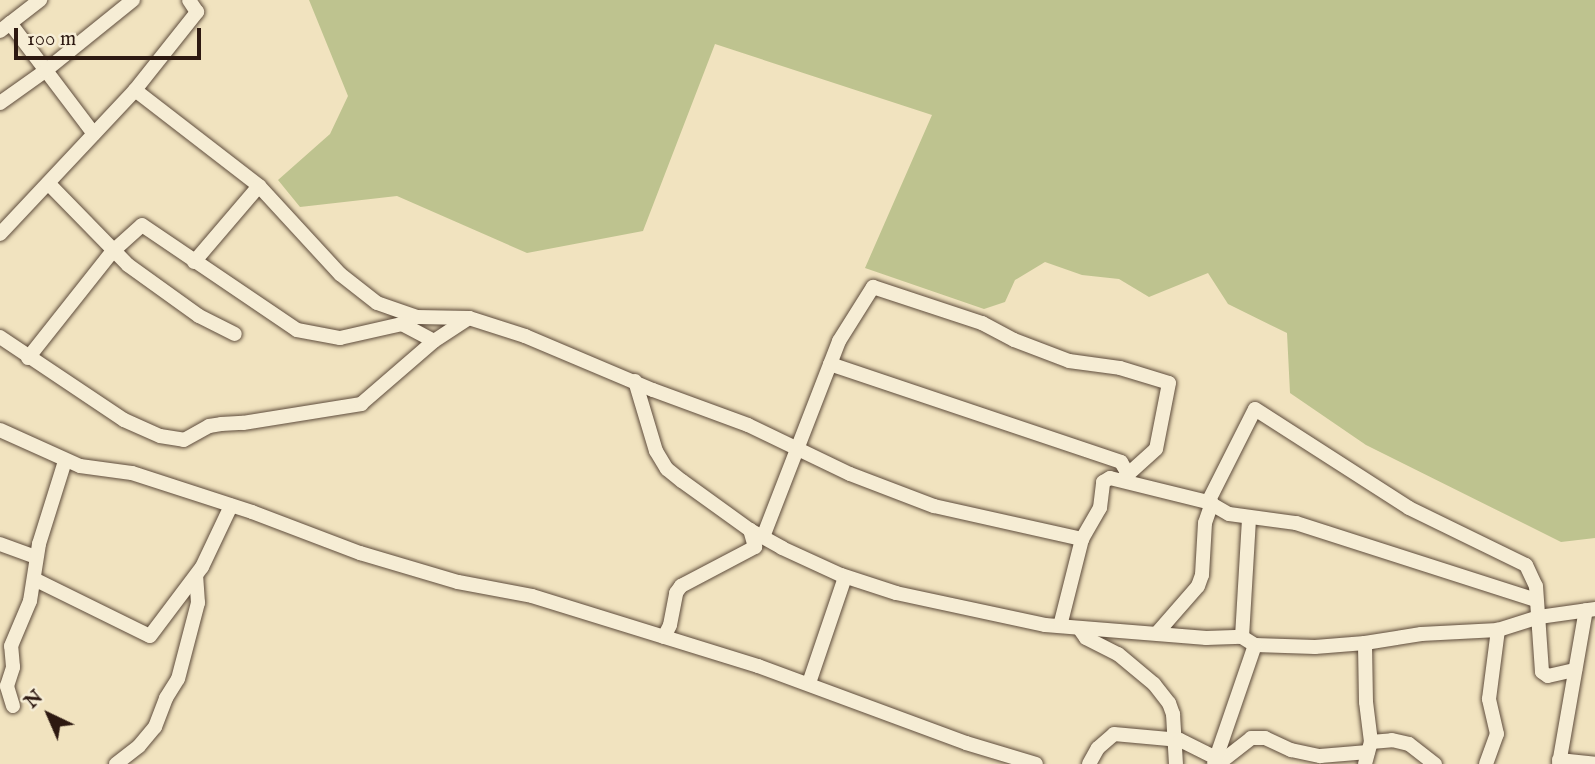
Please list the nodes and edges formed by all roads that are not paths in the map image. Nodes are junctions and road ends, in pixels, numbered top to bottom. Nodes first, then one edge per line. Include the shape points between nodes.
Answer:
1 (40, 0) edge
2 (133, 0) edge
3 (189, 0) edge
4 (5, 27) edge
5 (45, 72) junction
6 (135, 90) junction
7 (0, 103) edge
8 (94, 134) junction
9 (49, 184) junction
10 (259, 186) junction
11 (0, 234) edge
12 (113, 252) junction
13 (194, 262) junction
14 (469, 318) junction
15 (235, 334) dead end
16 (0, 337) edge
17 (434, 341) junction
18 (28, 358) junction
19 (830, 364) junction
20 (635, 381) junction
21 (0, 430) edge
22 (797, 448) junction
23 (65, 461) junction
24 (1125, 477) junction
25 (1210, 502) junction
26 (231, 506) junction
27 (1249, 518) junction
28 (756, 534) junction
29 (1082, 538) junction
30 (0, 544) edge
31 (36, 558) junction
32 (196, 577) junction
33 (845, 577) junction
34 (34, 579) junction
35 (1536, 600) junction
36 (1590, 610) edge
37 (196, 616) junction
38 (1539, 617) junction
39 (167, 618) junction
40 (1060, 626) junction
41 (1079, 628) junction
42 (1498, 630) junction
43 (1157, 633) junction
44 (664, 637) junction
45 (1242, 637) junction
46 (1365, 643) junction
47 (1255, 645) junction
48 (6, 658) edge
49 (1576, 670) junction
50 (809, 683) junction
51 (13, 706) dead end
52 (1174, 740) junction
53 (1368, 753) edge
54 (1556, 761) edge
55 (1215, 762) edge
56 (116, 764) edge
57 (1036, 764) edge
58 (1089, 764) edge
59 (1176, 764) edge
60 (1434, 764) edge
61 (1486, 764) edge
62 (1595, 764) edge

1 - 4 street
2 - 5 street
3 - 6 street via 197,12
4 - 5 street
5 - 7 street
5 - 8 street
6 - 8 street
6 - 10 street
8 - 9 street
9 - 11 street
9 - 12 street
10 - 13 street
10 - 14 street via 340,274 377,303 417,317
12 - 13 street via 142,225
12 - 15 street via 199,316
12 - 18 street
13 - 17 street via 297,330 340,338 402,324
14 - 17 street
14 - 20 street via 566,351
16 - 18 street
17 - 18 street via 361,404 209,426 184,440 160,436 124,420
19 - 22 street
19 - 24 street via 1121,462
19 - 24 street via 873,287 982,323 1069,361 1120,368 1169,383 1156,449
20 - 22 street
20 - 28 street via 649,434 667,469
21 - 23 street
22 - 28 street
22 - 29 street via 934,506
23 - 26 street via 132,473
23 - 31 street
24 - 25 street
24 - 29 street via 1103,482 1100,508
25 - 27 street via 1229,514
25 - 35 street via 1255,409 1409,508 1527,565
25 - 43 street via 1198,586
26 - 32 street
26 - 44 street via 359,553 458,582 532,596
27 - 35 street via 1296,523
27 - 45 street
28 - 33 street
28 - 44 street via 755,547 681,586
29 - 40 street
30 - 31 street
31 - 34 street
32 - 37 street
32 - 39 street
33 - 40 street via 968,610
33 - 50 street
34 - 39 street via 146,636
34 - 48 street via 30,601
35 - 38 street
36 - 38 street
36 - 49 street
37 - 39 street via 181,611
37 - 56 street via 178,680 155,727
38 - 42 street
38 - 49 street via 1544,675
40 - 41 street
41 - 43 street
41 - 52 street via 1086,638 1118,654 1154,684 1171,708
42 - 46 street via 1421,634
42 - 61 street via 1489,699 1497,734
43 - 45 street
44 - 50 street
45 - 47 street
46 - 47 street
46 - 53 street
47 - 55 street
48 - 51 street
49 - 54 street
50 - 57 street via 966,743
52 - 55 street via 1189,743
52 - 58 street via 1114,734
52 - 59 street
53 - 55 street via 1320,756 1291,750 1265,737 1251,738 1228,758
53 - 60 street via 1392,740 1409,744
54 - 62 street

